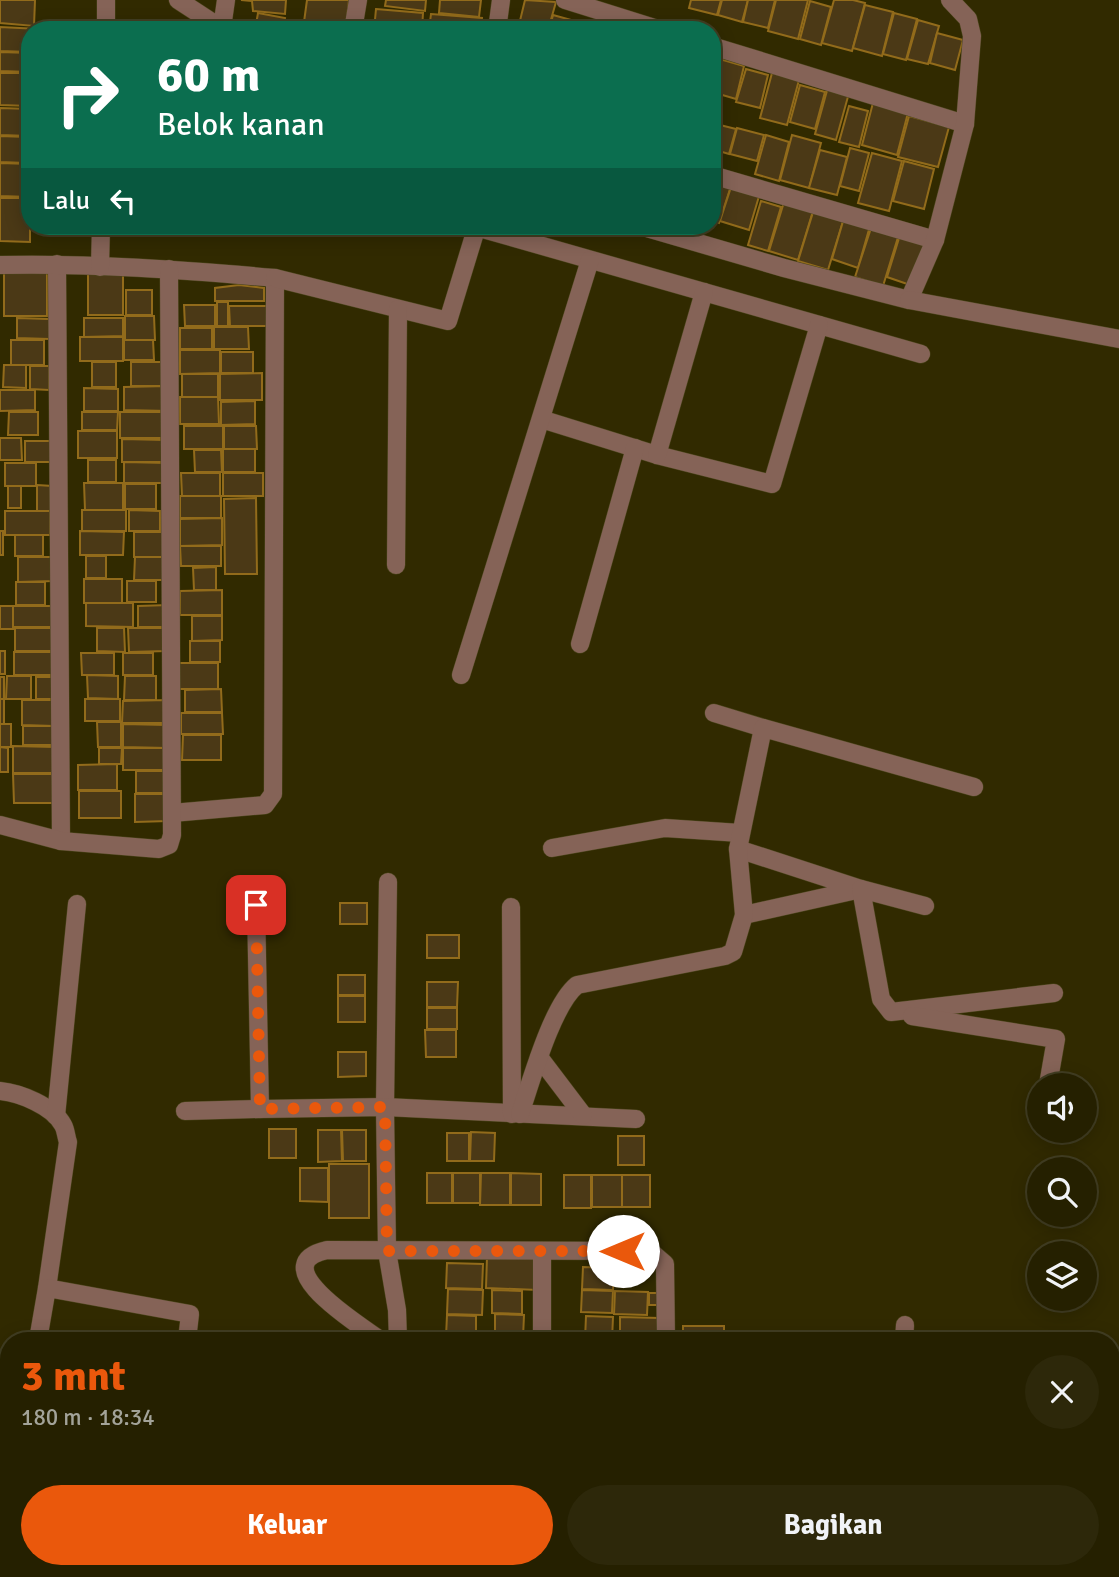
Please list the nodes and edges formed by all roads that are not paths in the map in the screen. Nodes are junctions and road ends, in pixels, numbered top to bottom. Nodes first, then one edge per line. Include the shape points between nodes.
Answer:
1 (107, 0) edge
2 (178, 0) edge
3 (226, 0) edge
4 (358, 0) edge
5 (501, 0) edge
6 (565, 0) edge
7 (950, 0) edge
8 (106, 21) edge
9 (211, 21) edge
10 (224, 21) edge
11 (354, 21) edge
12 (498, 21) edge
13 (632, 21) edge
14 (721, 49) edge
15 (965, 124) junction
16 (721, 178) edge
17 (101, 235) edge
18 (474, 235) edge
19 (504, 235) edge
20 (671, 235) edge
21 (934, 240) junction
22 (590, 260) junction
23 (57, 264) junction
24 (0, 265) edge
25 (100, 267) junction
26 (169, 269) junction
27 (275, 278) junction
28 (704, 292) junction
29 (909, 300) junction
30 (398, 309) junction
31 (818, 325) junction
32 (1119, 339) edge
33 (921, 354) dead end
34 (541, 419) junction
35 (635, 448) junction
36 (657, 455) junction
37 (396, 565) dead end
38 (580, 644) dead end
39 (461, 675) dead end
40 (714, 713) dead end
41 (763, 728) junction
42 (974, 787) dead end
43 (172, 813) junction
44 (0, 825) edge
45 (61, 841) junction
46 (739, 841) junction
47 (552, 848) dead end
48 (388, 882) dead end
49 (861, 889) junction
50 (77, 904) dead end
51 (256, 905) dead end
52 (925, 906) dead end
53 (510, 907) dead end
54 (744, 915) junction
55 (1054, 993) dead end
56 (891, 1012) junction
57 (539, 1057) junction
58 (1050, 1073) edge
59 (0, 1091) edge
60 (385, 1107) junction
61 (260, 1109) junction
62 (185, 1111) dead end
63 (516, 1114) junction
64 (583, 1115) junction
65 (56, 1116) junction
66 (636, 1119) dead end
67 (387, 1251) junction
68 (542, 1251) junction
69 (47, 1289) junction
70 (39, 1332) edge
71 (188, 1332) edge
72 (369, 1332) edge
73 (398, 1332) edge
74 (542, 1332) edge
75 (666, 1332) edge

1 - 8 street
2 - 9 street
3 - 10 street
4 - 11 street
5 - 12 street
6 - 13 street
7 - 15 street via 968,19 972,36
14 - 15 street
15 - 21 street
16 - 21 street
17 - 25 street
18 - 30 street via 448,321
19 - 22 street
20 - 29 street
21 - 29 street
22 - 28 street
22 - 34 street
23 - 24 street
23 - 25 street
23 - 45 street
25 - 26 street
26 - 27 street
26 - 43 street
27 - 30 street
27 - 43 street via 273,794 265,805
28 - 31 street
28 - 36 street
29 - 32 street
30 - 37 street
31 - 33 street
31 - 36 street via 772,484
34 - 35 street
34 - 39 street
35 - 36 street
35 - 38 street
40 - 41 street
41 - 42 street
41 - 46 street
43 - 45 street via 169,845 159,849
44 - 45 street
46 - 47 street via 665,828
46 - 49 street
46 - 54 street
48 - 60 street
49 - 52 street
49 - 54 street
49 - 56 street via 881,999
50 - 65 street
51 - 61 street
53 - 63 street
54 - 57 street via 733,952 725,956 577,985 560,1007
55 - 56 street
56 - 58 street via 1056,1039
57 - 63 street
57 - 64 street
59 - 65 street via 12,1092
60 - 61 street
60 - 63 street
60 - 67 street
61 - 62 street
63 - 64 street
64 - 66 street
65 - 69 street via 68,1142
67 - 68 street
67 - 72 street via 327,1250 309,1257 304,1265 305,1275 324,1299
67 - 73 street
68 - 74 street
68 - 75 street via 650,1251 665,1264
69 - 70 street
69 - 71 street via 190,1314

